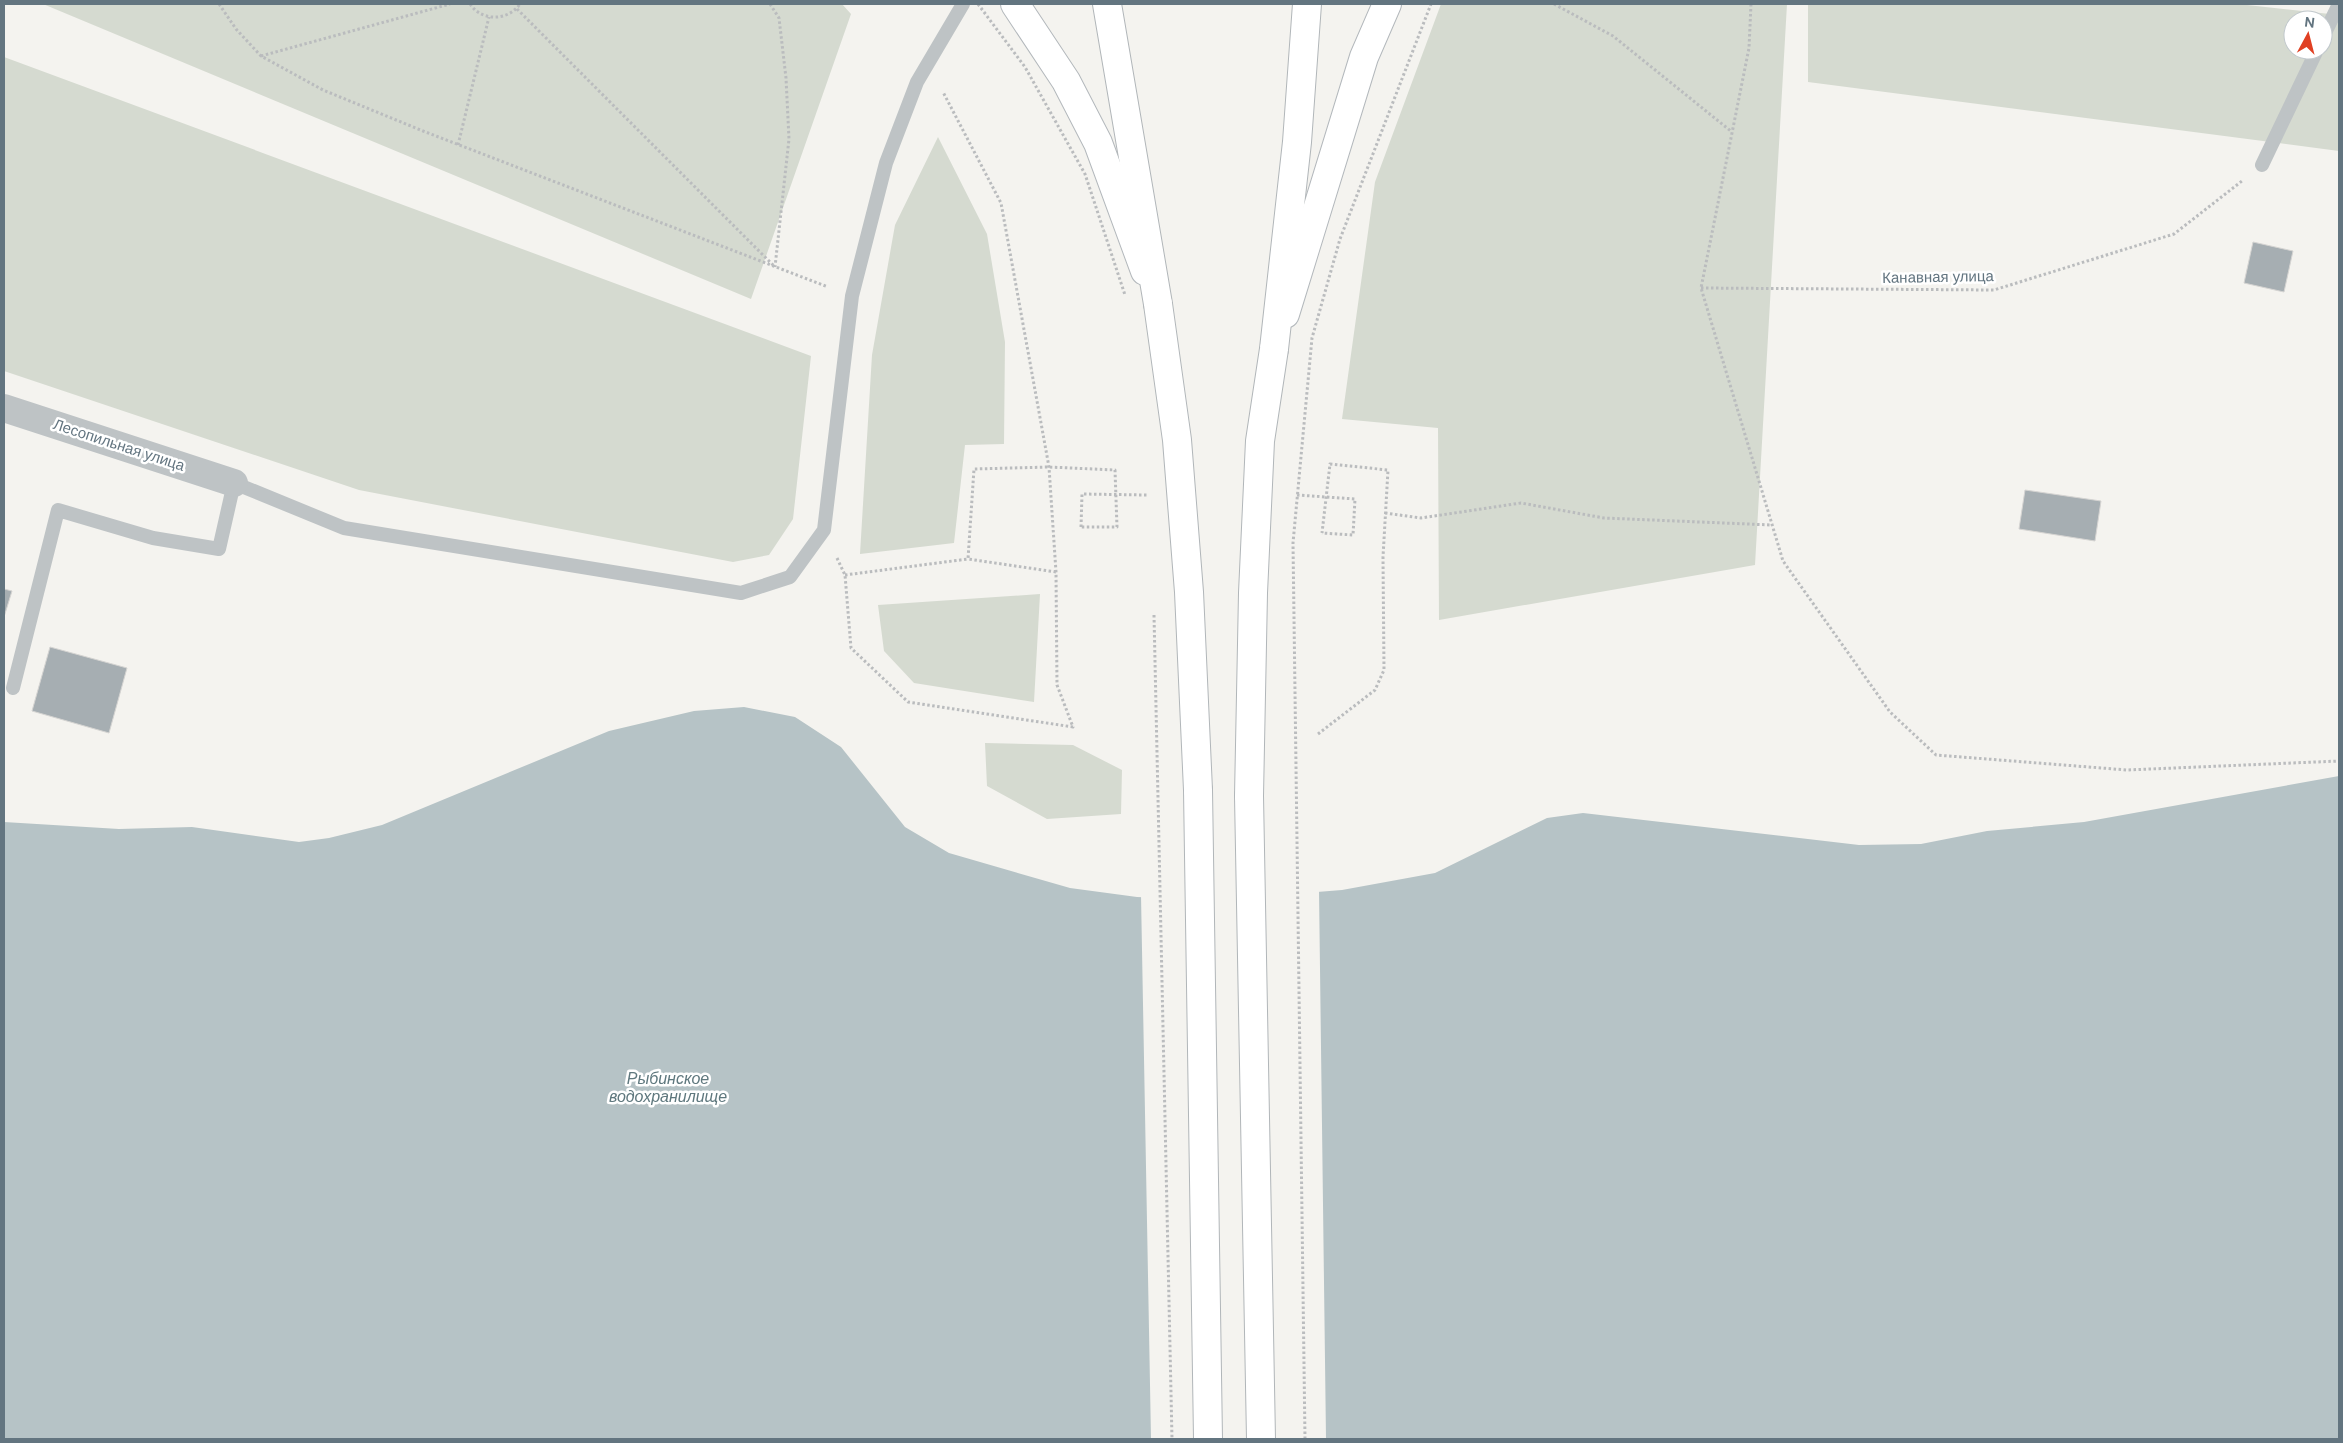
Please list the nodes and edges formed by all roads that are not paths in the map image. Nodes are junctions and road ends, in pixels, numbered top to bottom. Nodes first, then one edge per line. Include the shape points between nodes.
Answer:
1 (962, 4) edge
2 (1015, 4) edge
3 (1107, 4) edge
4 (1307, 4) edge
5 (1387, 4) edge
6 (2339, 4) edge
7 (2333, 16) edge
8 (2312, 60) edge
9 (2262, 165) road end
10 (1158, 304) junction
11 (1274, 349) junction
12 (4, 408) edge
13 (234, 483) junction
14 (13, 688) dead end
15 (1208, 1439) edge
16 (1261, 1439) edge

1 - 13 lane via 917,82 886,163 852,296 824,530 790,577 741,593 344,528
2 - 10 main road via 1066,80 1098,143
3 - 10 main road
4 - 11 main road via 1297,142
5 - 11 main road via 1364,57
6 - 7 lane
8 - 9 lane
10 - 15 main road, bridge via 1177,440 1189,592 1198,780
11 - 16 main road, bridge via 1260,441 1249,796
12 - 13 street, Лесопильная улица
13 - 14 lane via 219,549 153,538 58,510

